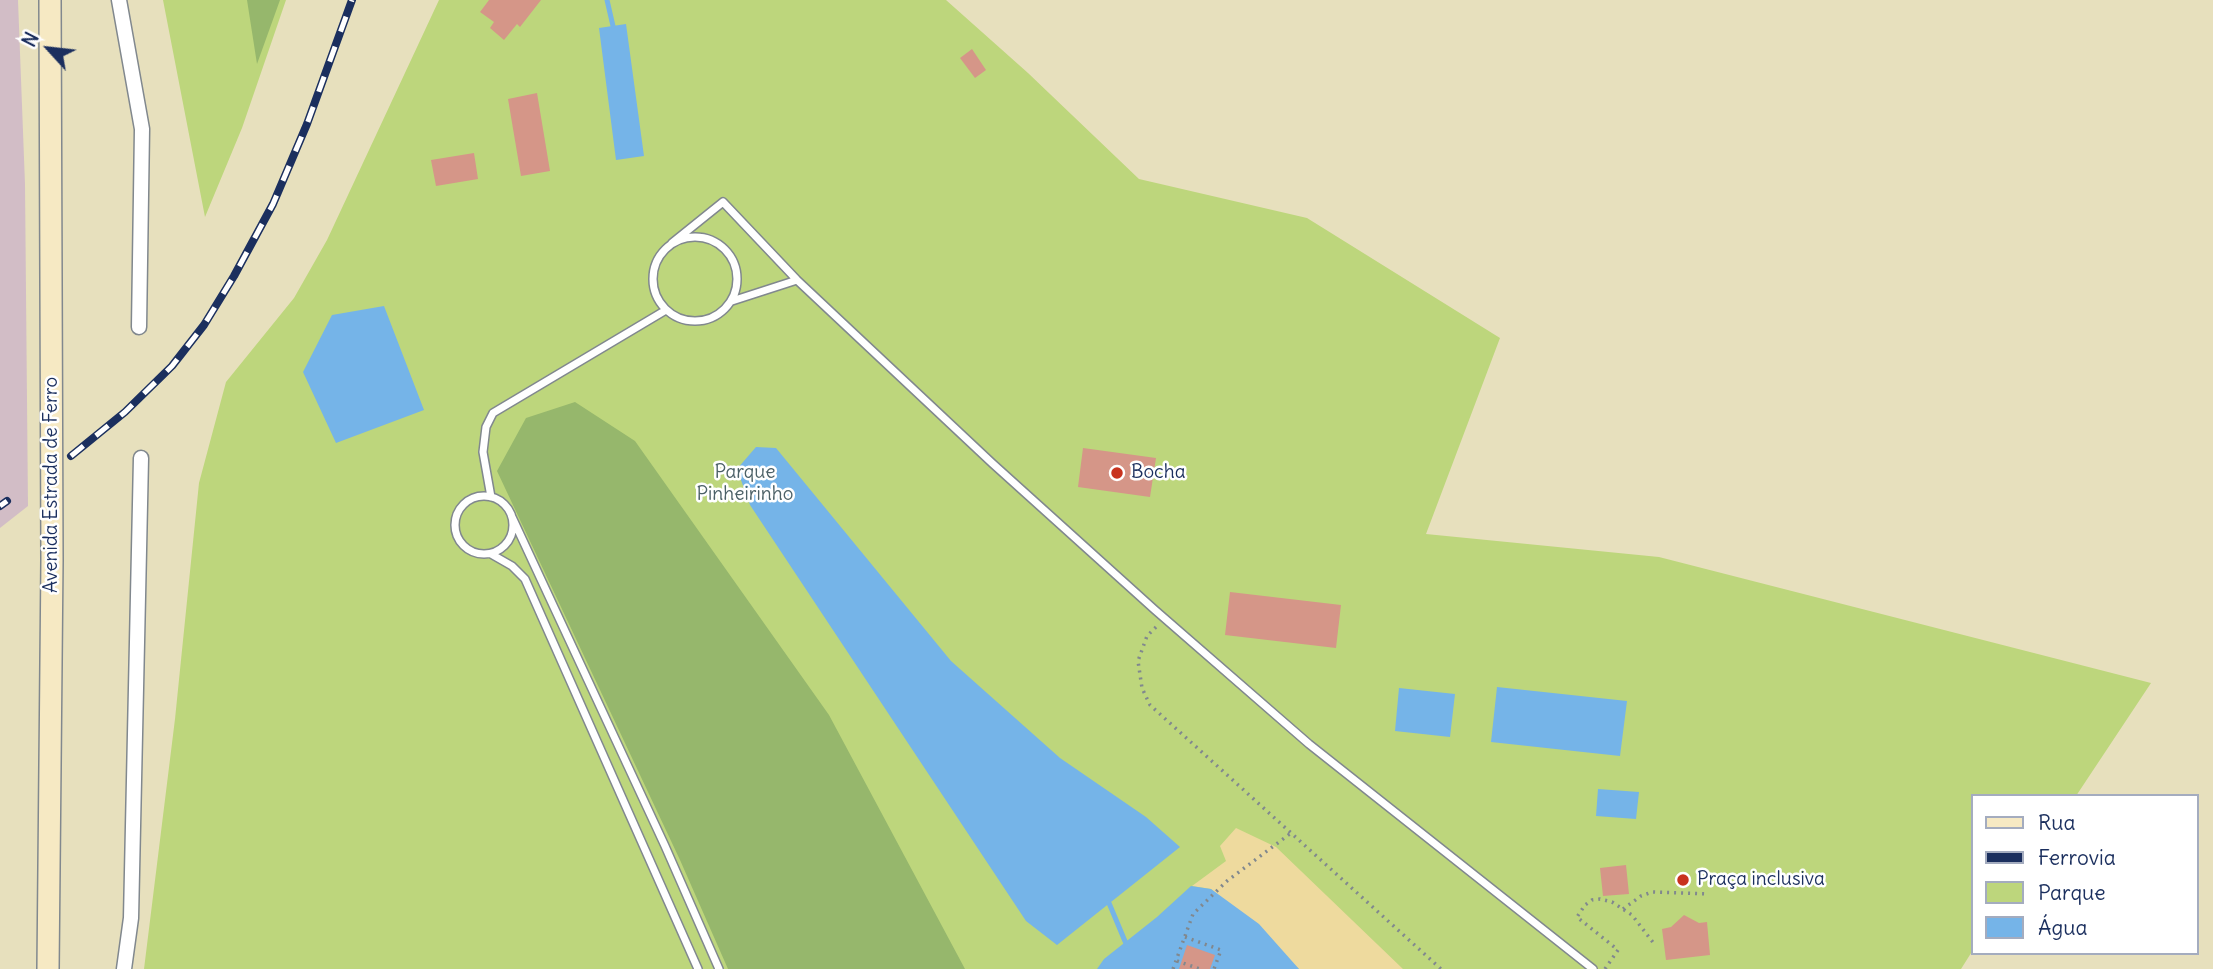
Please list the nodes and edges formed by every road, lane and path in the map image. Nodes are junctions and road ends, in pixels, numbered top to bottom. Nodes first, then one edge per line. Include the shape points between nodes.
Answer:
1 (50, 0) edge
2 (119, 0) edge
3 (672, 243) junction
4 (797, 280) junction
5 (732, 301) junction
6 (666, 310) junction
7 (139, 327) dead end
8 (141, 458) dead end
9 (491, 496) junction
10 (512, 517) junction
11 (491, 554) junction
12 (1164, 617) junction
13 (1291, 833) junction
14 (1709, 894) dead end
15 (1623, 909) junction
16 (1185, 937) junction
17 (1655, 946) dead end
18 (1177, 961) junction
19 (48, 969) edge
20 (124, 969) edge
21 (698, 969) edge
22 (719, 969) edge
23 (1173, 969) edge
24 (1200, 969) edge
25 (1214, 969) edge
26 (1441, 969) edge
27 (1593, 969) edge
28 (1605, 969) edge

1 - 19 main road, Avenida Estrada de Ferro
2 - 7 street via 142,129
3 - 4 lane via 723,202
3 - 5 lane via 690,236 709,238 725,248 736,264 738,283
3 - 6 lane via 659,257 653,275 655,294
4 - 5 lane
4 - 12 lane
5 - 6 lane via 719,315 701,321 682,320
6 - 9 lane via 492,413 483,452
8 - 20 street via 131,918
9 - 10 lane via 504,504
9 - 11 lane via 475,497 455,518 455,533 463,547 476,554
10 - 11 lane via 512,533 505,546
10 - 22 lane
11 - 21 lane via 525,579
12 - 13 path via 1147,636 1138,661 1150,705
12 - 27 lane via 1309,744
13 - 16 path via 1227,881 1193,914
13 - 26 path
14 - 15 path via 1652,892
15 - 17 path
15 - 28 path via 1612,902 1592,900 1577,917 1618,950
16 - 18 path
16 - 25 path via 1221,950
18 - 23 path
18 - 24 path

